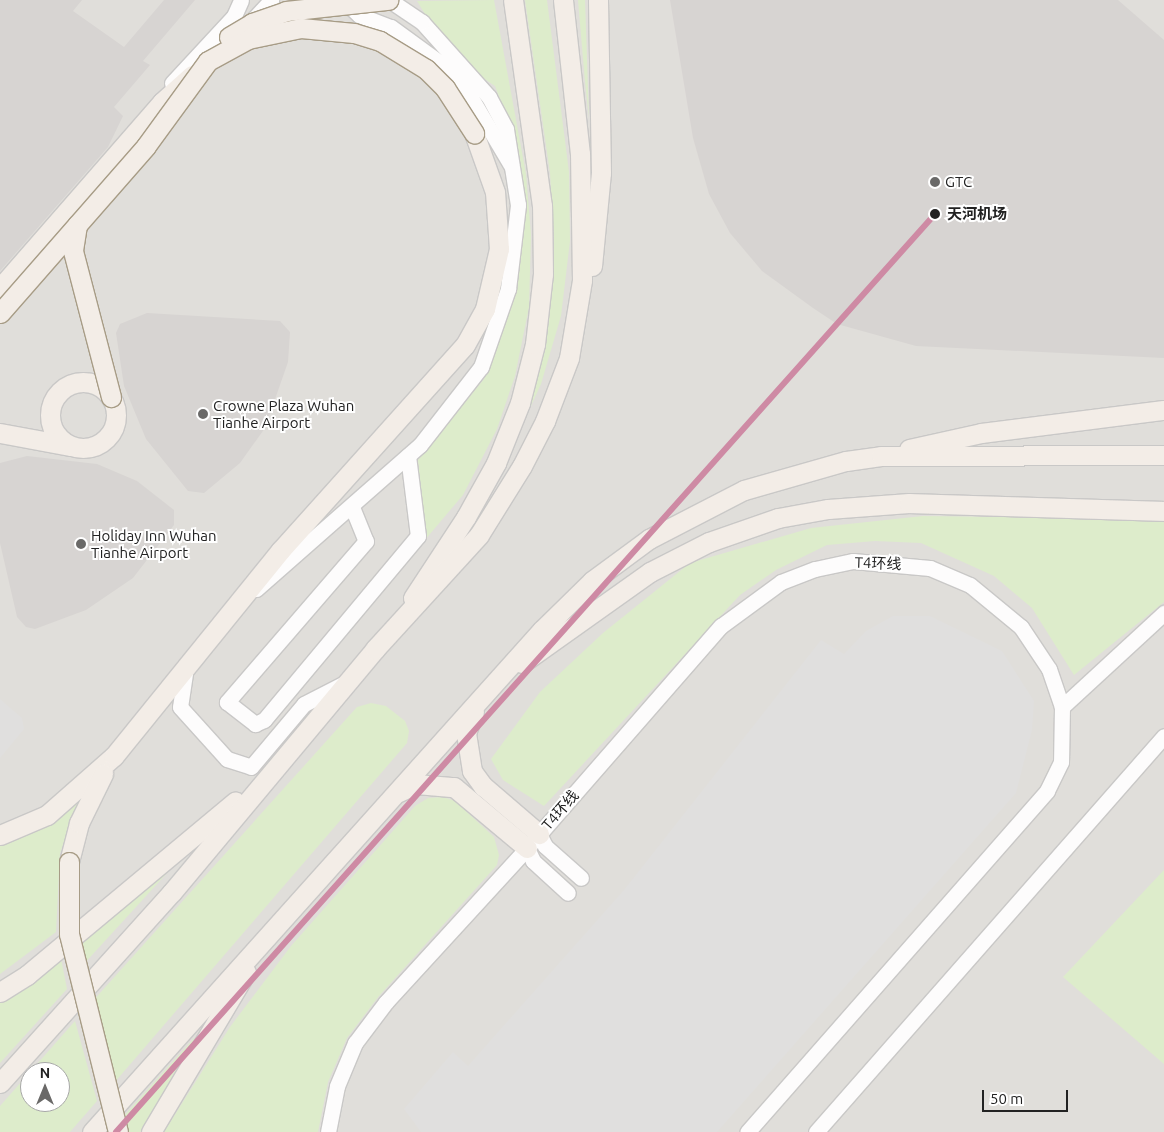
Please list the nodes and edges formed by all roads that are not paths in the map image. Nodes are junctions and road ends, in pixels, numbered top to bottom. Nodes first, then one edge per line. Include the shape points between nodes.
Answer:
1 (241, 0) edge
2 (250, 0) edge
3 (271, 0) edge
4 (343, 0) edge
5 (388, 0) edge
6 (513, 0) edge
7 (598, 0) edge
8 (563, 6) edge
9 (234, 16) junction
10 (208, 61) junction
11 (126, 134) dead end
12 (512, 166) junction
13 (77, 225) junction
14 (0, 288) edge
15 (0, 314) edge
16 (578, 320) junction
17 (111, 397) junction
18 (1164, 410) edge
19 (0, 433) edge
20 (71, 446) junction
21 (1164, 455) edge
22 (408, 456) junction
23 (881, 456) junction
24 (352, 507) junction
25 (1164, 511) edge
26 (232, 610) junction
27 (1164, 613) edge
28 (396, 625) junction
29 (186, 667) junction
30 (498, 679) junction
31 (348, 681) junction
32 (477, 703) junction
33 (1062, 707) junction
34 (1164, 736) edge
35 (114, 756) junction
36 (267, 776) junction
37 (397, 792) junction
38 (0, 835) edge
39 (533, 841) junction
40 (582, 878) dead end
41 (568, 893) dead end
42 (264, 942) junction
43 (0, 992) edge
44 (0, 1083) edge
45 (92, 1132) edge
46 (118, 1132) edge
47 (150, 1132) edge
48 (328, 1132) edge
49 (747, 1132) edge
50 (816, 1132) edge

1 - 9 street
2 - 9 street
3 - 15 street
4 - 12 street via 359,15 391,27 446,68 464,86
5 - 10 main road, bridge via 268,16 234,33
5 - 12 street via 422,22 489,97 506,129
6 - 28 main road via 542,206 544,274 535,344 520,403 496,463 466,517
7 - 16 main road via 599,212 593,262
8 - 16 main road via 582,192
9 - 11 street
10 - 13 main road, bridge via 146,146
10 - 14 main road, bridge via 162,102
10 - 26 main road, bridge via 248,38 300,28 354,33 380,41 426,69 445,88 470,125 490,174 498,210 499,249 492,290 477,327 450,365
12 - 22 street via 518,205 508,289 481,367
13 - 15 main road, bridge
13 - 17 main road, bridge via 74,251
16 - 28 main road via 559,389 502,503 439,582
17 - 20 main road via 116,417 109,436 92,447
17 - 20 main road via 94,384 80,382 66,386 56,396 49,415 52,428
18 - 23 main road via 981,433
19 - 20 main road
21 - 23 main road
22 - 24 street
22 - 24 street via 418,536 264,720 256,724 227,702 366,541
23 - 30 main road via 778,478 680,520 592,581
24 - 26 street
25 - 30 main road via 908,503 828,509 778,518 709,542 650,572
26 - 29 main road
27 - 33 street
28 - 31 main road
29 - 31 street via 180,707 227,759 250,768 304,704
29 - 35 main road
30 - 32 main road
31 - 36 main road
32 - 37 main road
32 - 39 main road via 466,733 472,772
33 - 39 street, T4环线 via 1049,669 1021,627 970,585 930,568 887,561 853,561 815,569 781,582 721,626
33 - 49 street, T4环线 via 1061,762 1047,791 877,980
34 - 50 street
35 - 38 main road via 60,804 26,826
35 - 46 main road, bridge via 90,797 69,862 69,934
36 - 43 main road via 27,975
36 - 44 main road via 172,892
37 - 39 main road via 416,784 454,787
37 - 42 main road
39 - 40 street via 545,846
39 - 41 street via 533,861
39 - 48 street, T4环线 via 386,1002 355,1043 337,1086
42 - 45 main road
42 - 47 main road

